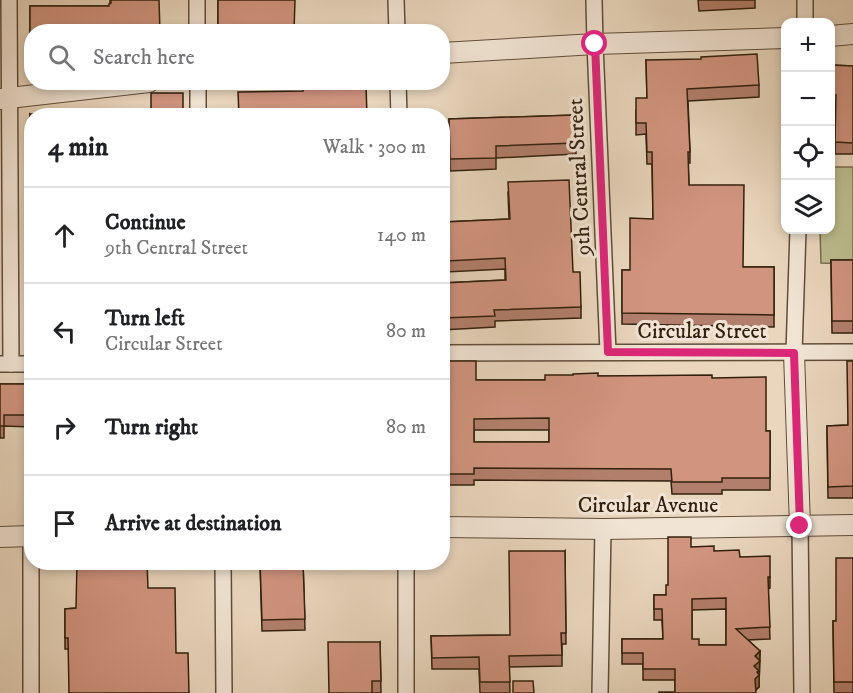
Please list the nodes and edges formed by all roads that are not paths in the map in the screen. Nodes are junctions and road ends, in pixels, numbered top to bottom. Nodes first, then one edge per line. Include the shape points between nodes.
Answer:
1 (9, 0) edge
2 (197, 0) edge
3 (396, 0) edge
4 (594, 0) edge
5 (805, 0) edge
6 (805, 18) edge
7 (197, 24) edge
8 (397, 24) edge
9 (853, 34) edge
10 (835, 36) edge
11 (781, 38) edge
12 (595, 44) junction
13 (450, 53) edge
14 (81, 90) edge
15 (198, 90) edge
16 (398, 90) edge
17 (5, 99) edge
18 (198, 108) edge
19 (399, 108) edge
20 (798, 234) edge
21 (853, 351) edge
22 (608, 352) junction
23 (450, 353) edge
24 (794, 353) junction
25 (5, 364) edge
26 (24, 364) edge
27 (853, 525) edge
28 (800, 526) junction
29 (450, 527) edge
30 (603, 529) junction
31 (24, 536) edge
32 (0, 537) edge
33 (31, 570) edge
34 (223, 570) edge
35 (406, 570) edge
36 (31, 693) edge
37 (224, 693) edge
38 (406, 693) edge
39 (600, 693) edge
40 (802, 693) edge

1 - 17 street
2 - 7 street
3 - 8 street
4 - 12 street, 9th Central Street
5 - 6 street
9 - 10 street
11 - 12 street
12 - 13 street
12 - 22 street, 9th Central Street
14 - 17 street
15 - 18 street
16 - 19 street
17 - 25 street
20 - 24 street
21 - 24 street, Circular Street
22 - 23 street, Circular Street
22 - 24 street, Circular Street
24 - 28 street
25 - 26 street
27 - 28 street, Circular Avenue
28 - 30 street, Circular Avenue
28 - 40 street
29 - 30 street, Circular Avenue
30 - 39 street
31 - 32 street
33 - 36 street
34 - 37 street
35 - 38 street

